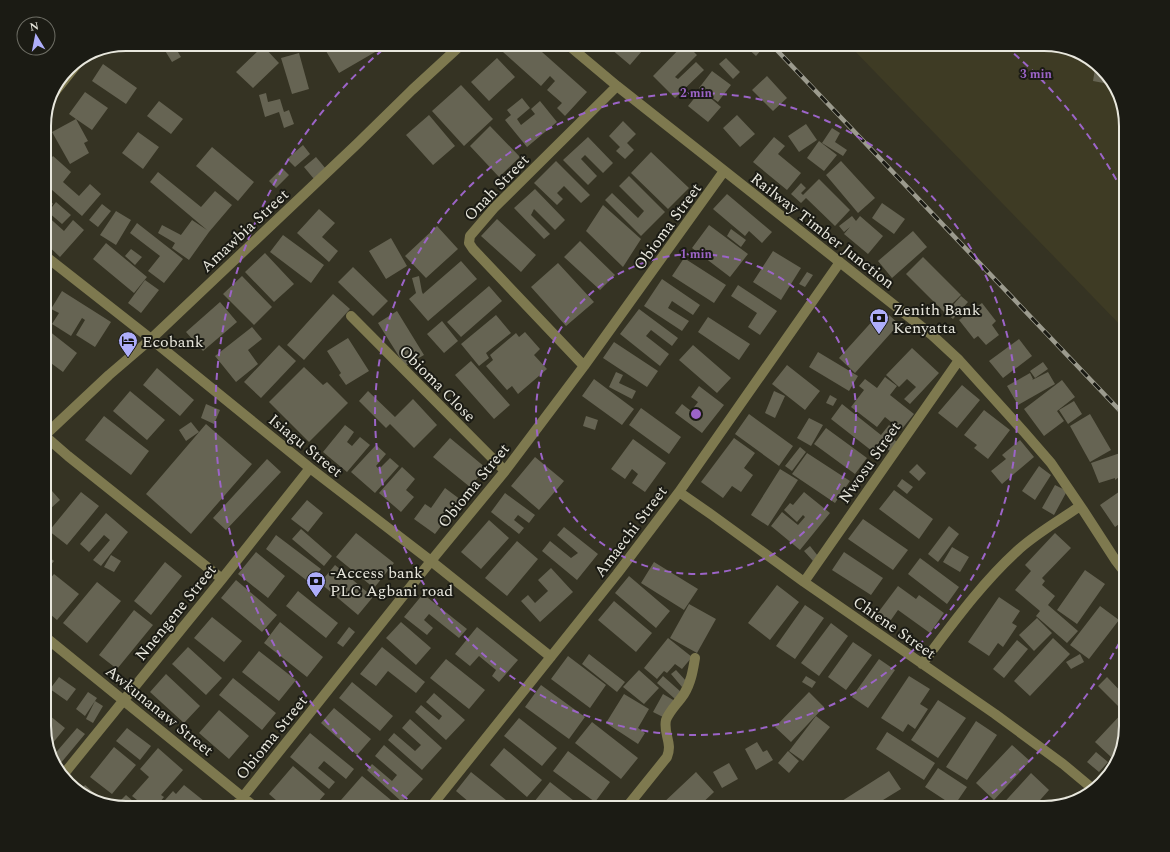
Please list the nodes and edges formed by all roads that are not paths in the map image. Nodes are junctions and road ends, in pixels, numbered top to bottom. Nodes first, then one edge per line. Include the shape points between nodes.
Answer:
1 (454, 51) edge
2 (575, 51) edge
3 (617, 86) junction
4 (724, 170) junction
5 (51, 260) edge
6 (840, 262) junction
7 (351, 316) dead end
8 (151, 339) junction
9 (959, 360) junction
10 (584, 366) junction
11 (51, 429) edge
12 (51, 442) edge
13 (310, 468) junction
14 (504, 471) junction
15 (679, 492) junction
16 (1080, 506) junction
17 (431, 561) junction
18 (1119, 565) edge
19 (222, 580) junction
20 (804, 582) junction
21 (51, 642) edge
22 (551, 657) junction
23 (695, 658) dead end
24 (922, 664) junction
25 (124, 700) junction
26 (66, 772) edge
27 (1090, 786) edge
28 (242, 797) junction
29 (239, 801) edge
30 (247, 801) edge
31 (436, 801) edge
32 (632, 801) edge

1 - 8 street, Amawbia Street
2 - 3 street, Railway Timber Junction
3 - 4 street, Railway Timber Junction
3 - 10 street, Onah Street via 494,208 470,236 473,249
4 - 6 street, Railway Timber Junction
4 - 10 street, Obioma Street
5 - 8 street, Isiagu Street
6 - 9 street, Railway Timber Junction via 932,335
6 - 15 street, Amaechi Street
7 - 14 street, Obioma Close
8 - 11 street, Amawbia Street
8 - 13 street, Isiagu Street
9 - 16 street, Railway Timber Junction via 1051,463
9 - 20 street, Nwosu Street
10 - 14 street, Obioma Street
12 - 19 street
13 - 17 street, Isiagu Street
13 - 19 street, Nnengene Street
14 - 17 street, Obioma Street
15 - 20 street, Chiene Street
15 - 22 street, Amaechi Street
16 - 18 street, Railway Timber Junction
16 - 24 street via 1035,537 1003,564 974,596
17 - 22 street, Isiagu Street
17 - 28 street, Obioma Street
19 - 25 street, Nnengene Street
20 - 24 street, Chiene Street
21 - 25 street, Awkunanaw Street
22 - 31 street, Amaechi Street
23 - 32 street via 692,676 667,718 665,727 670,750 667,757
24 - 27 street, Chiene Street via 995,714
25 - 26 street, Nnengene Street
25 - 28 street, Awkunanaw Street
28 - 29 street, Obioma Street
28 - 30 street, Awkunanaw Street

